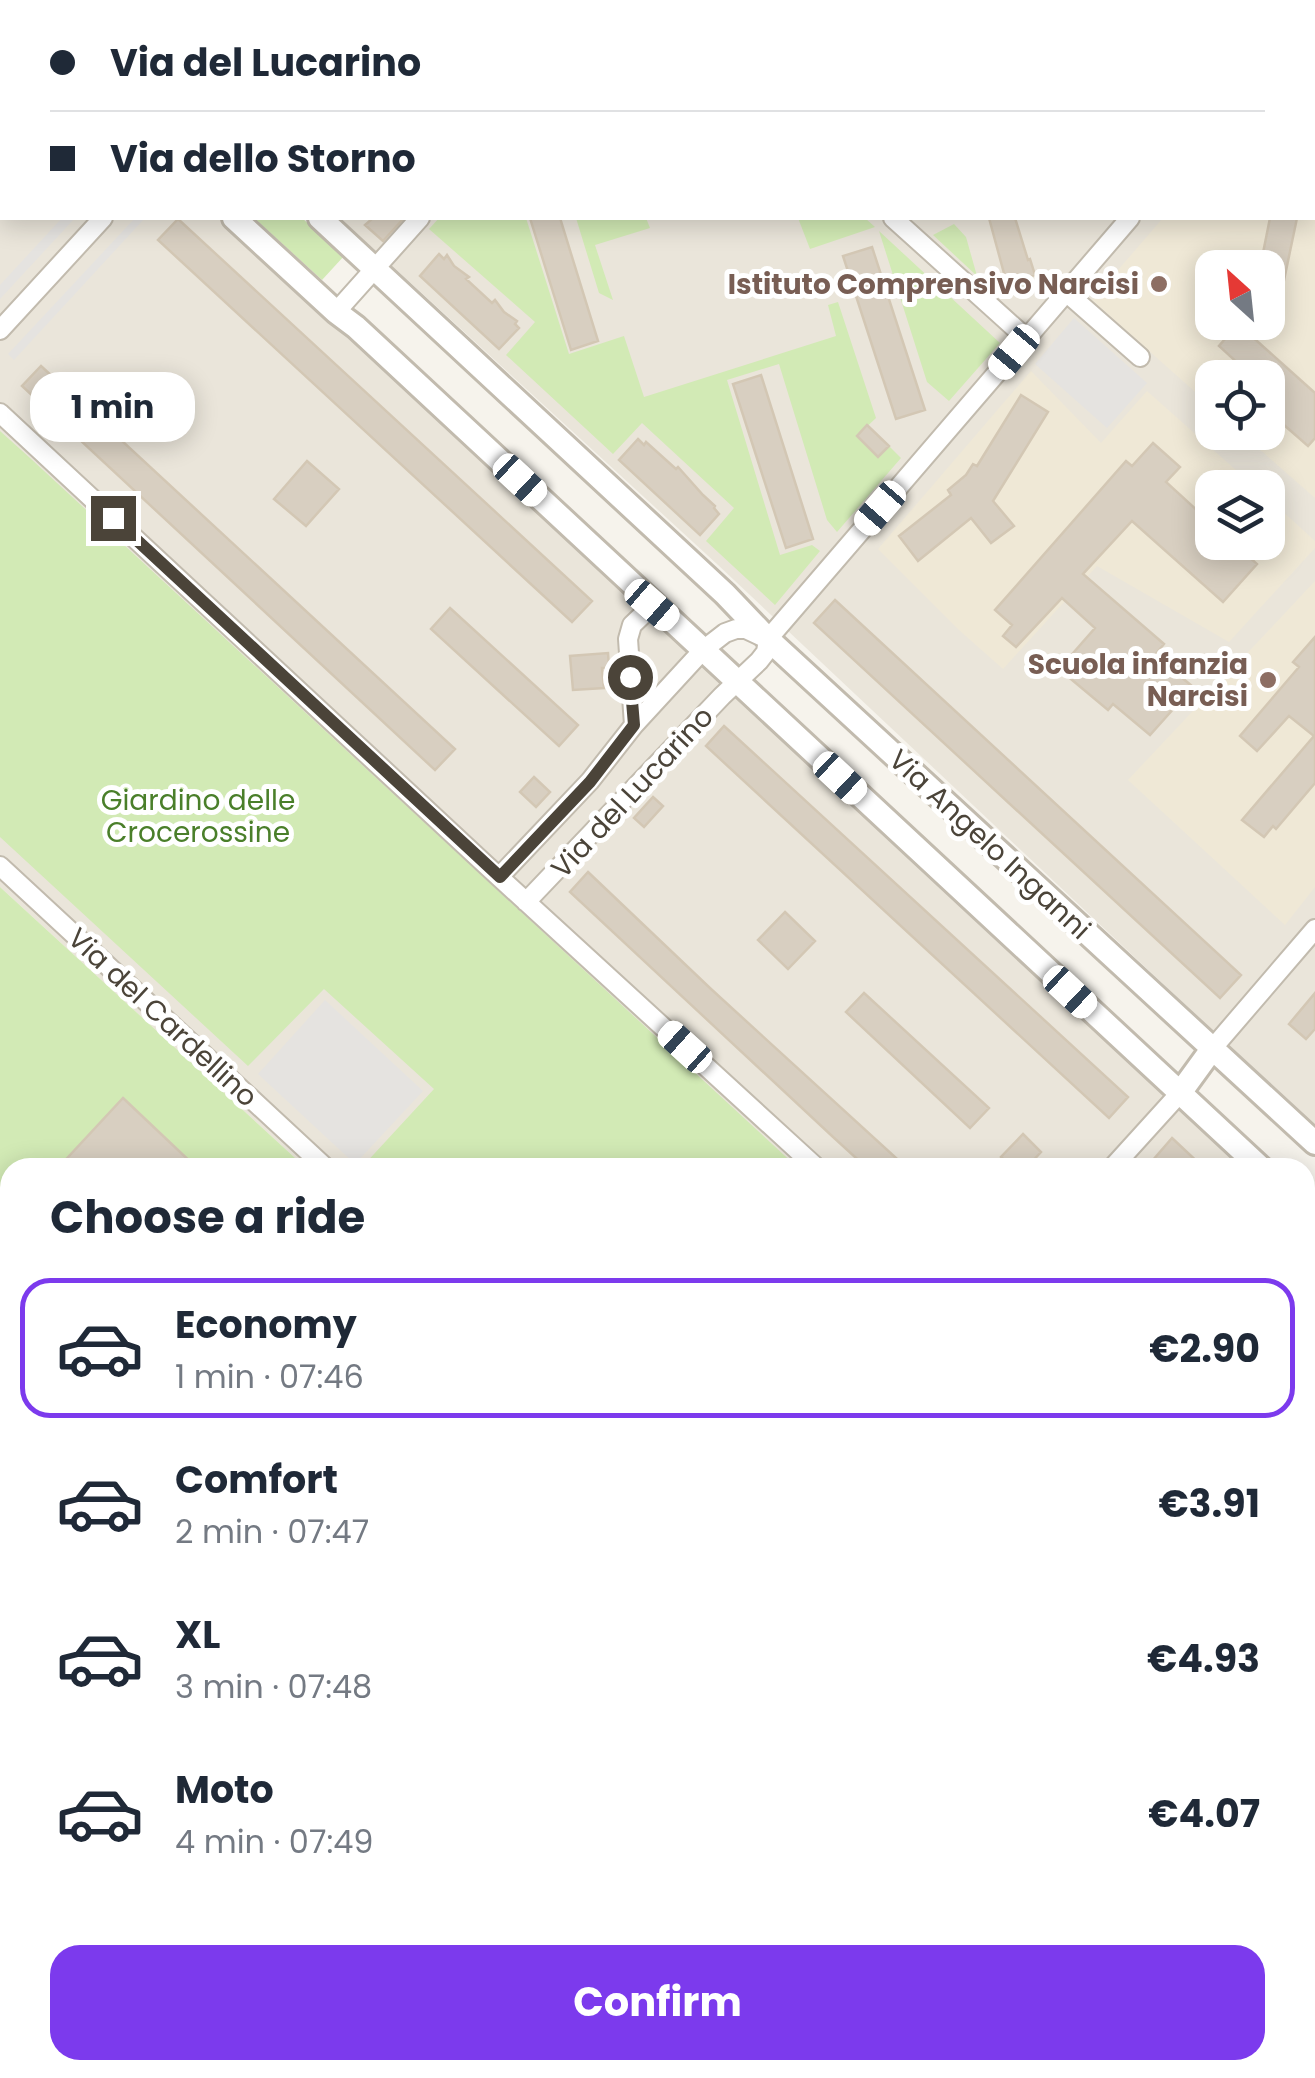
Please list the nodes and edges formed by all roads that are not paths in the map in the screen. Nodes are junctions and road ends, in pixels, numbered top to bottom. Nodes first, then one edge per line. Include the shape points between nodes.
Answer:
1 (102, 220) edge
2 (236, 220) edge
3 (322, 220) edge
4 (418, 220) edge
5 (895, 220) edge
6 (1128, 220) edge
7 (376, 268) junction
8 (1066, 292) junction
9 (336, 312) junction
10 (0, 330) edge
11 (1026, 338) junction
12 (1140, 358) dead end
13 (0, 413) edge
14 (652, 605) junction
15 (768, 639) junction
16 (703, 650) junction
17 (737, 681) junction
18 (634, 725) junction
19 (0, 866) edge
20 (500, 877) junction
21 (526, 902) junction
22 (1315, 929) edge
23 (1212, 1048) junction
24 (1180, 1093) junction
25 (1315, 1143) edge
26 (315, 1158) edge
27 (806, 1158) edge
28 (1121, 1158) edge
29 (1250, 1158) edge

1 - 10 street
2 - 9 street, Via Angelo Inganni
3 - 7 street, Via Angelo Inganni
4 - 7 street
5 - 11 street
6 - 8 street
7 - 9 street
7 - 15 street, Via Angelo Inganni
8 - 11 street
8 - 12 street
9 - 14 street, Via Angelo Inganni
11 - 15 street
13 - 20 street
14 - 16 street, Via Angelo Inganni
14 - 18 street, Via del Lucarino via 628,639
15 - 16 street via 736,628
15 - 17 street via 759,662
15 - 23 street, Via Angelo Inganni
16 - 17 street, Via Angelo Inganni
16 - 18 street, Via del Lucarino
17 - 21 street, Via del Lucarino
17 - 24 street, Via Angelo Inganni
18 - 20 street, Via del Lucarino
19 - 26 street, Via del Cardellino
20 - 21 street
21 - 27 street
22 - 23 street
23 - 24 street
23 - 25 street, Via Angelo Inganni
24 - 28 street
24 - 29 street, Via Angelo Inganni

